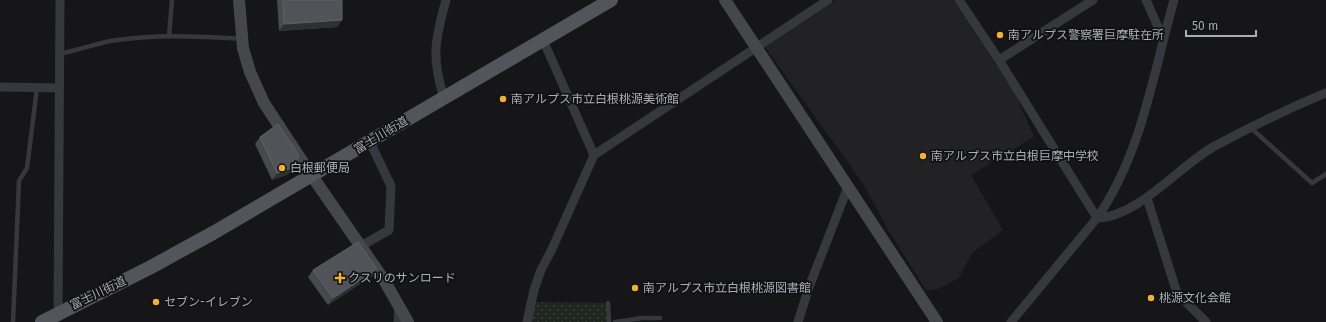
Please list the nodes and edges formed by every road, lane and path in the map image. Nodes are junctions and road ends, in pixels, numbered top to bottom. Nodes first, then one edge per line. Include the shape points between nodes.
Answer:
1 (60, 0) edge
2 (172, 0) edge
3 (239, 0) edge
4 (446, 0) edge
5 (611, 0) edge
6 (725, 0) edge
7 (828, 0) edge
8 (959, 0) edge
9 (1093, 0) edge
10 (1146, 0) edge
11 (1174, 0) edge
12 (169, 36) junction
13 (1163, 38) junction
14 (242, 39) junction
15 (543, 40) junction
16 (756, 48) junction
17 (59, 54) junction
18 (999, 60) junction
19 (0, 87) edge
20 (37, 88) junction
21 (59, 88) junction
22 (1326, 93) edge
23 (444, 98) junction
24 (1251, 128) junction
25 (370, 142) junction
26 (594, 155) junction
27 (1326, 174) edge
28 (312, 176) junction
29 (848, 186) junction
30 (1147, 198) junction
31 (1097, 218) junction
32 (361, 246) junction
33 (608, 303) dead end
34 (398, 305) junction
35 (59, 318) edge
36 (660, 318) dead end
37 (14, 322) edge
38 (42, 322) edge
39 (398, 322) edge
40 (408, 322) edge
41 (527, 322) edge
42 (609, 322) edge
43 (615, 322) edge
44 (798, 322) edge
45 (937, 322) edge
46 (1011, 322) edge
47 (1206, 322) edge

1 - 17 street
2 - 12 lane
3 - 14 street
4 - 23 street via 436,38 435,54 438,79
5 - 15 main road, 富士川街道
6 - 16 street
7 - 16 street
8 - 18 street
9 - 18 street
10 - 13 street
11 - 13 street
12 - 14 lane
12 - 17 lane via 110,41
13 - 31 street via 1148,103 1128,162
14 - 28 street via 250,72 264,103
15 - 23 main road, 富士川街道
15 - 26 street
16 - 26 street
16 - 29 street
17 - 21 street
18 - 31 street
19 - 20 street
20 - 21 street
20 - 37 lane via 27,168 19,181
21 - 35 street
22 - 24 street
23 - 25 main road, 富士川街道
24 - 27 lane via 1312,183
24 - 30 street via 1205,152
25 - 28 main road, 富士川街道
25 - 32 street via 391,186 389,230
26 - 41 street via 541,270
28 - 32 street
28 - 35 main road, 富士川街道
29 - 44 street
29 - 45 street
30 - 31 street via 1109,218
30 - 47 street via 1177,293
31 - 46 street
32 - 34 street
33 - 42 lane
34 - 39 street
34 - 40 street
35 - 38 main road, 富士川街道
36 - 43 lane

